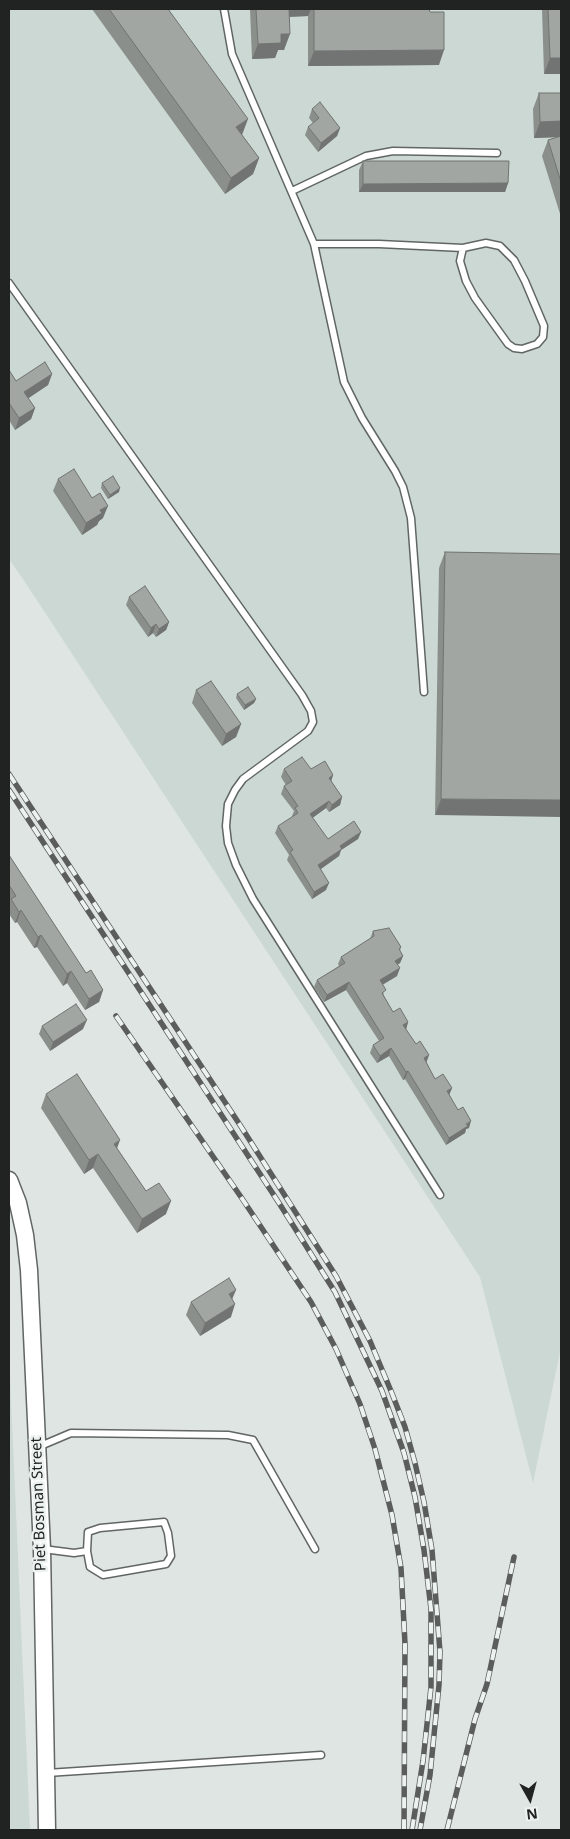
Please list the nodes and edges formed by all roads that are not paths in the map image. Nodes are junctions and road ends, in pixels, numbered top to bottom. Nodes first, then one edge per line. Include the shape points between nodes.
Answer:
1 (224, 9) edge
2 (497, 153) dead end
3 (292, 191) junction
4 (314, 244) junction
5 (463, 248) junction
6 (9, 283) edge
7 (424, 692) dead end
8 (9, 1180) edge
9 (440, 1195) dead end
10 (37, 1448) junction
11 (42, 1549) junction
12 (315, 1549) dead end
13 (87, 1551) junction
14 (320, 1755) dead end
15 (46, 1773) junction
16 (47, 1830) edge

1 - 3 lane via 232,54
2 - 3 lane via 393,152 366,156
3 - 4 lane
4 - 5 lane
4 - 7 lane via 344,382 403,487 411,518
5 - 5 lane via 460,261 466,281 508,344 522,349 538,344 543,337 544,326 514,260 500,246 486,243
6 - 9 lane via 311,711 313,722 308,731 243,780 235,790 228,804 228,843 253,899
8 - 10 street, Piet Bosman Street via 18,1203 29,1270
10 - 11 street, Piet Bosman Street
10 - 12 lane via 71,1433 228,1435 253,1440
11 - 13 lane
11 - 15 street, Piet Bosman Street
13 - 13 lane via 88,1532 164,1522 171,1556 166,1564 103,1575 90,1568
14 - 15 lane
15 - 16 street, Piet Bosman Street

